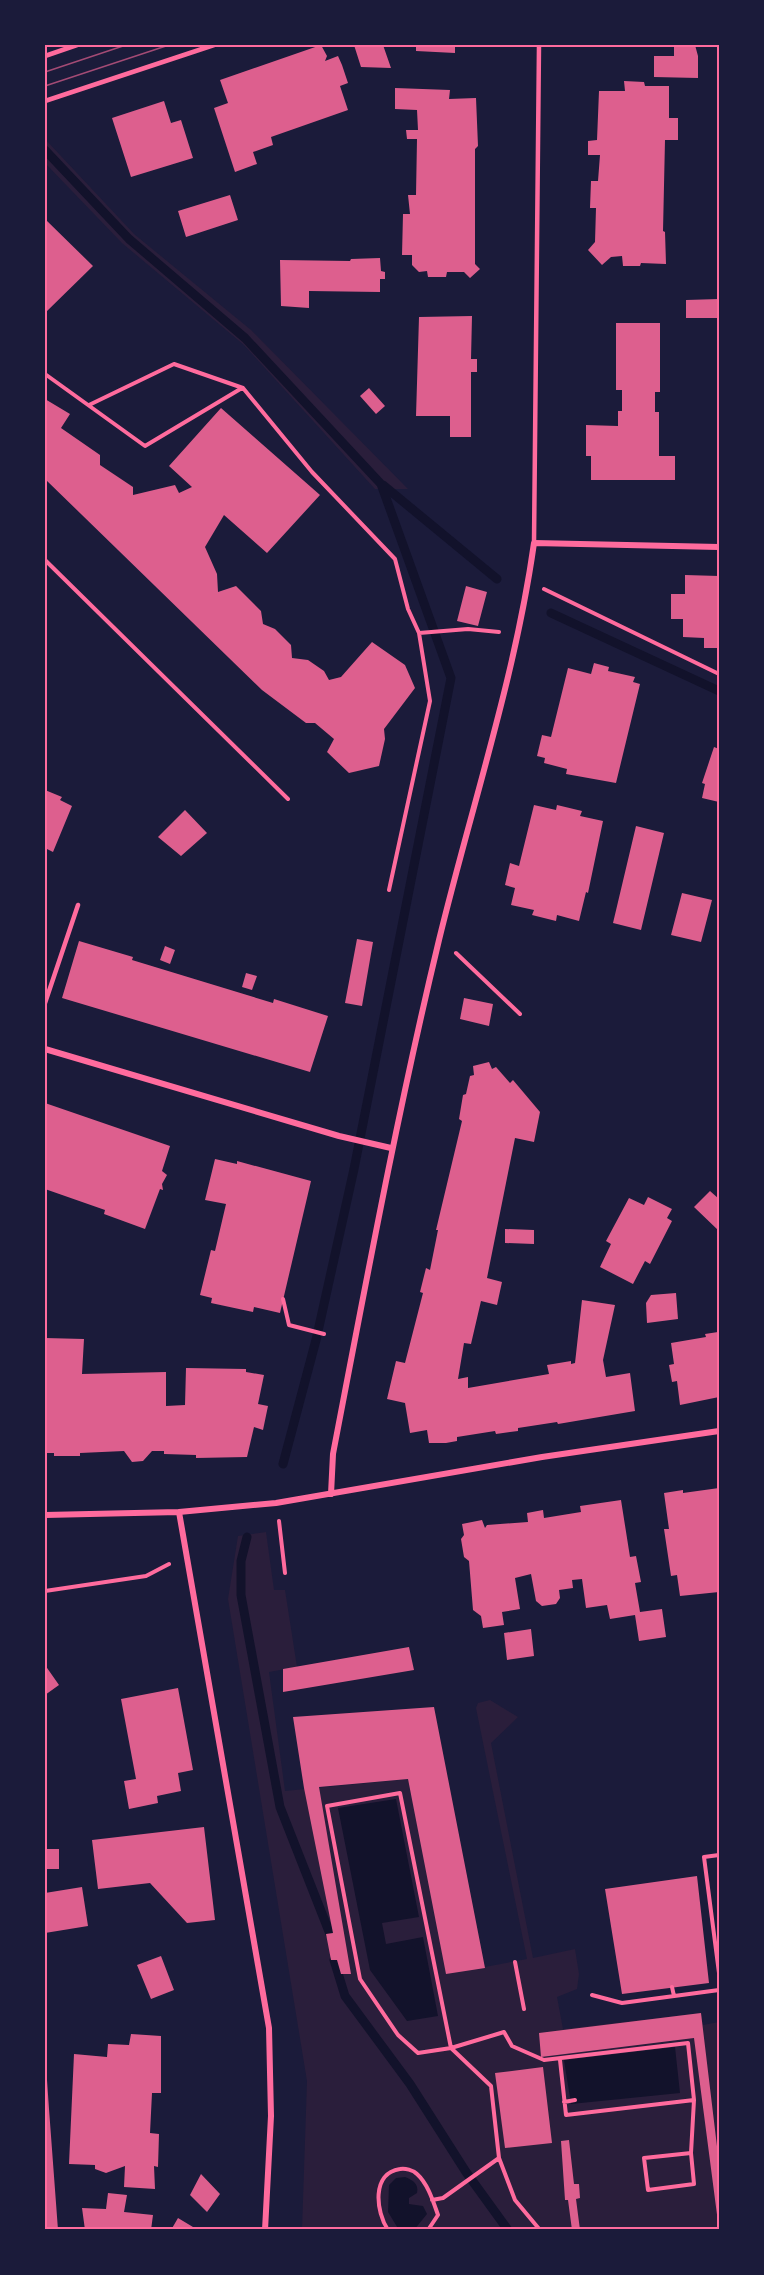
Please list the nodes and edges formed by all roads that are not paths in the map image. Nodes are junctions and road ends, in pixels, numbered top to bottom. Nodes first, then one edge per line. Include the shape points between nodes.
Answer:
1 (77, 45) edge
2 (214, 45) edge
3 (539, 45) edge
4 (45, 56) edge
5 (45, 101) edge
6 (534, 543) junction
7 (719, 547) edge
8 (78, 905) dead end
9 (45, 1003) edge
10 (45, 1049) edge
11 (392, 1148) junction
12 (719, 1431) edge
13 (332, 1494) junction
14 (179, 1512) junction
15 (45, 1515) edge
16 (265, 2230) edge

1 - 4 lane
2 - 5 lane
3 - 6 lane
6 - 7 street
6 - 11 street via 482,782 440,937
8 - 9 lane
10 - 11 street via 339,1136
11 - 13 street via 333,1454
12 - 13 street
13 - 14 street
14 - 15 street
14 - 16 street via 269,2028 271,2116

